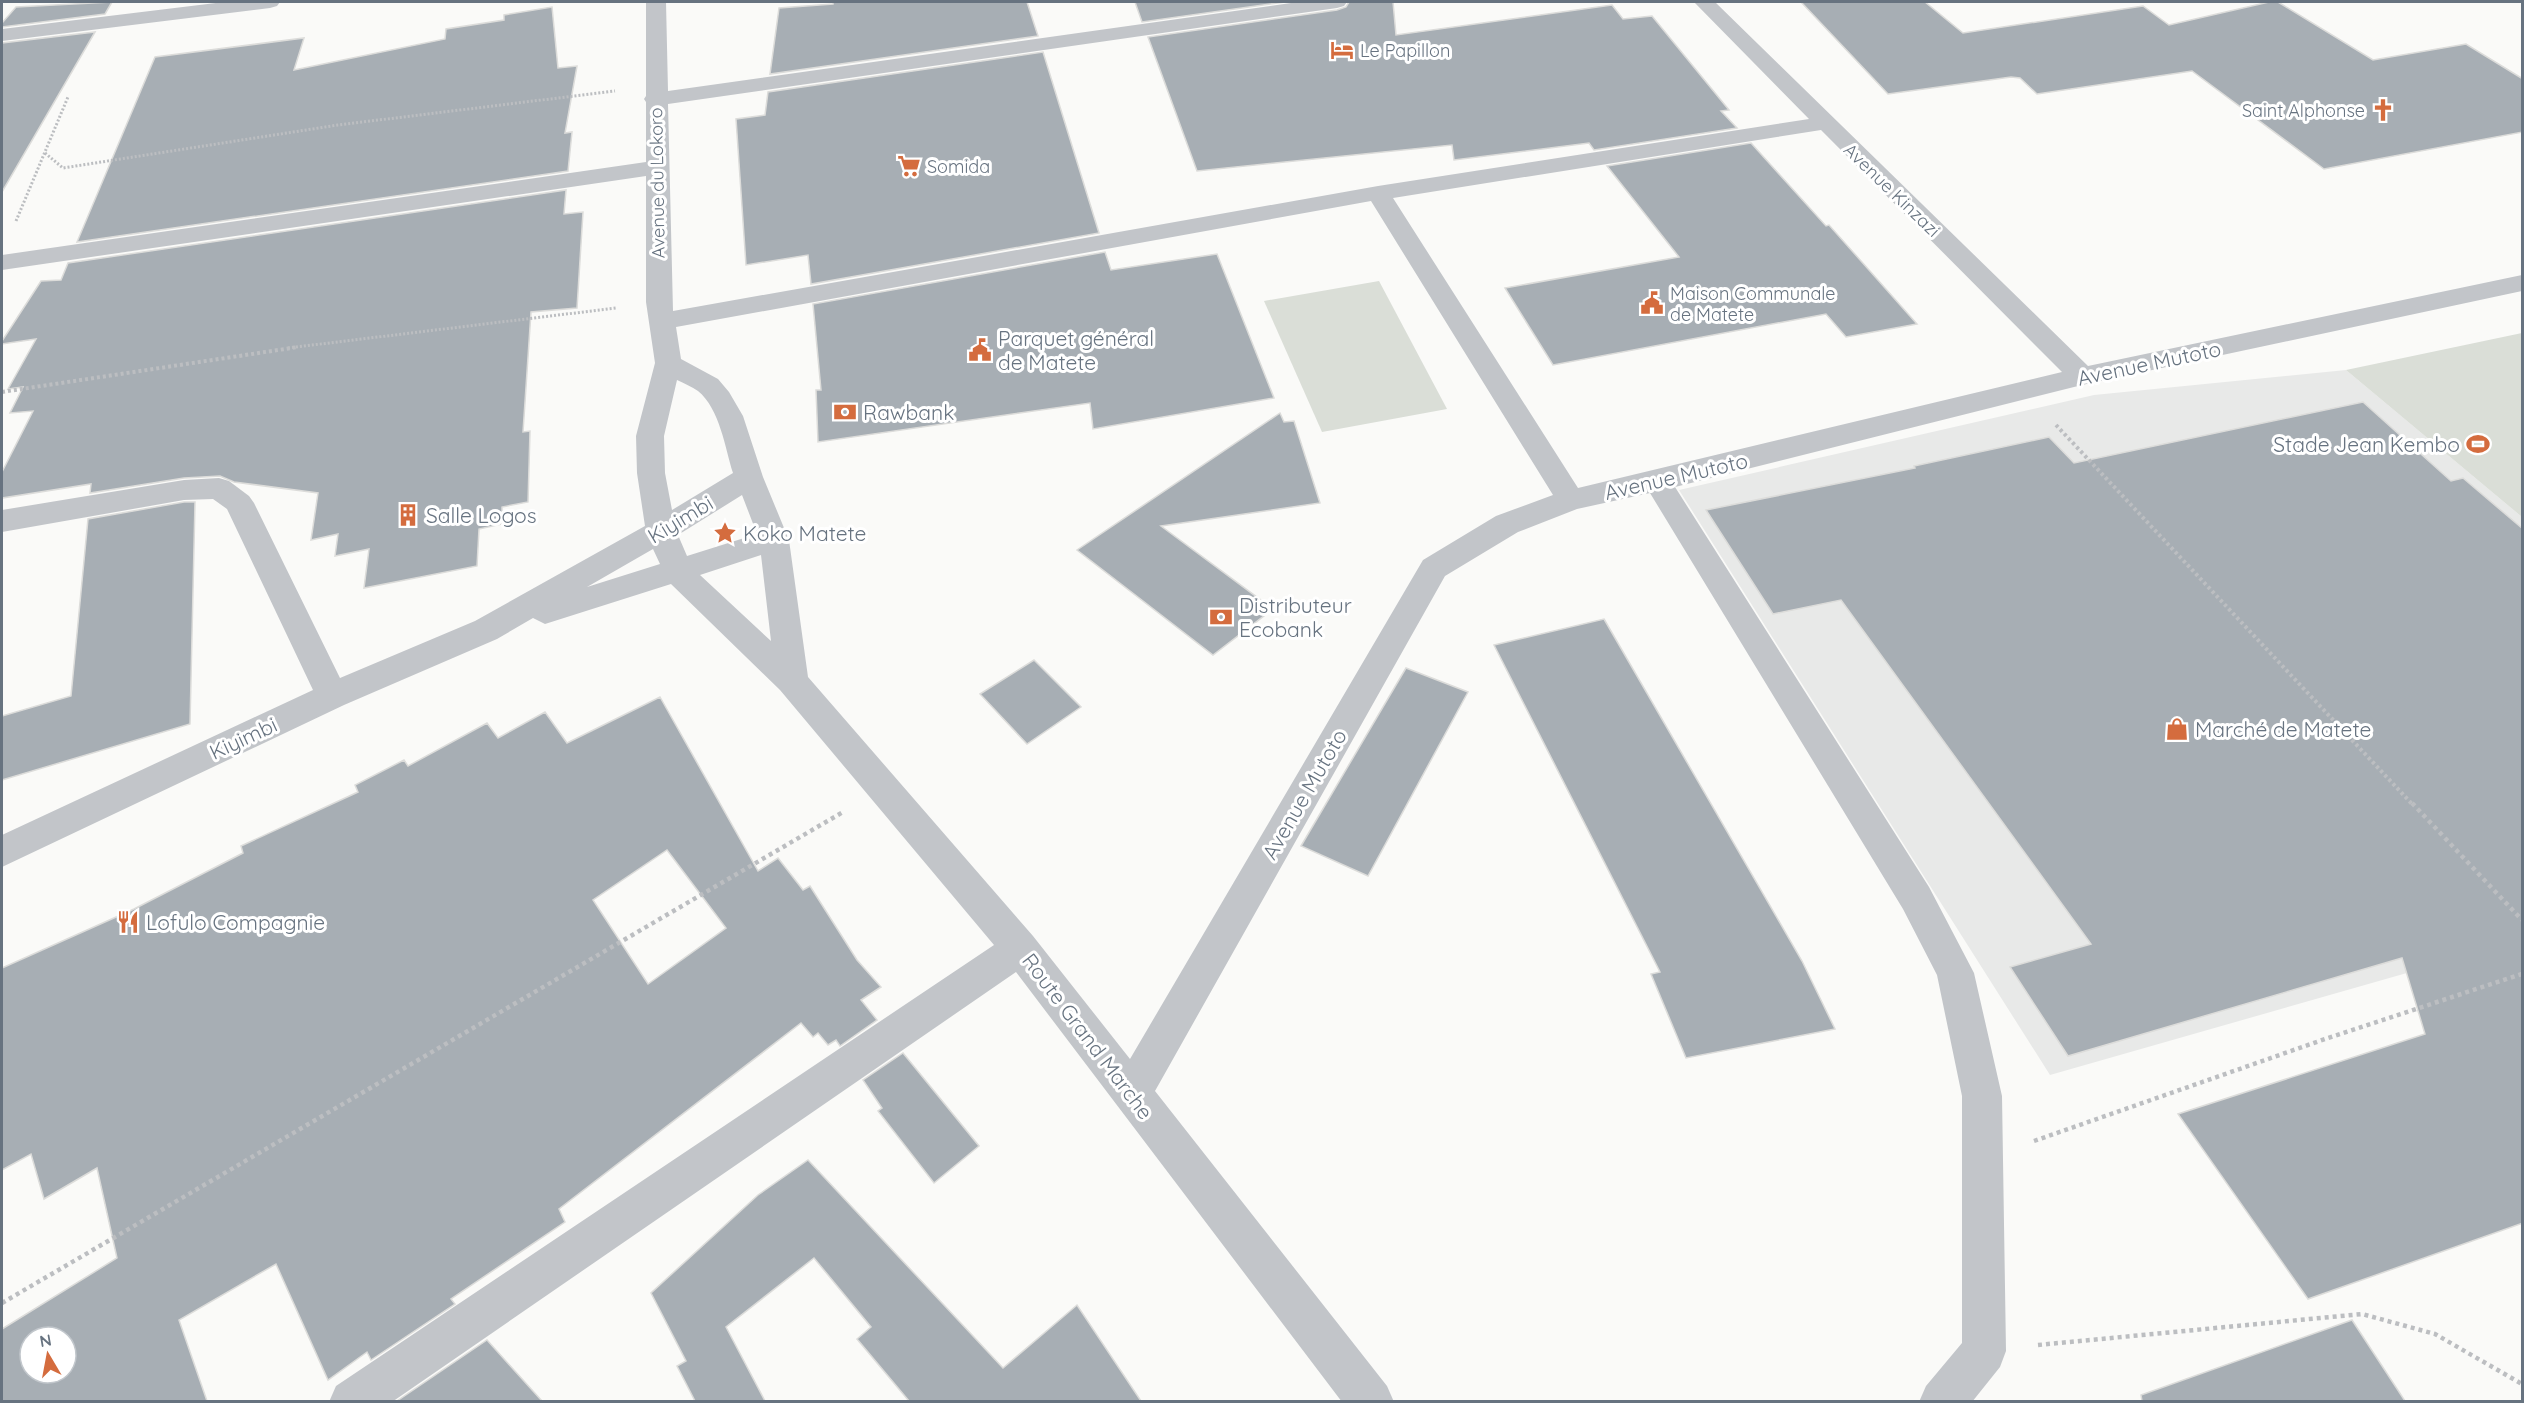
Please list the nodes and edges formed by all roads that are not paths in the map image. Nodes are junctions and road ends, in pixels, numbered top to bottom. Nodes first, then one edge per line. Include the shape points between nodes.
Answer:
1 (270, 2) edge
2 (656, 2) edge
3 (1337, 2) edge
4 (1704, 2) edge
5 (2, 35) edge
6 (655, 93) junction
7 (1824, 123) junction
8 (657, 167) junction
9 (1378, 193) junction
10 (2, 262) edge
11 (2523, 283) edge
12 (661, 312) junction
13 (668, 363) junction
14 (2082, 376) junction
15 (749, 477) junction
16 (1658, 481) junction
17 (1570, 500) junction
18 (2, 521) edge
19 (661, 531) junction
20 (774, 540) junction
21 (678, 572) junction
22 (486, 630) junction
23 (792, 681) junction
24 (332, 696) junction
25 (2, 852) edge
26 (1020, 948) junction
27 (1132, 1094) junction
28 (1356, 1396) edge
29 (352, 1401) edge
30 (1942, 1401) edge

1 - 5 street
2 - 6 street, Avenue du Lokoro
3 - 6 street
4 - 7 street, Avenue Kinzazi
6 - 8 street, Avenue du Lokoro
7 - 9 street
7 - 14 street, Avenue Kinzazi
8 - 10 street
8 - 12 street, Avenue du Lokoro
9 - 12 street
9 - 17 street
11 - 14 street, Avenue Mutoto
12 - 13 street, Avenue du Lokoro
13 - 15 street via 708,385 719,398
13 - 19 street, Avenue du Lokoro via 650,435 651,472
14 - 16 street, Avenue Mutoto
15 - 19 street, Kiyimbi
15 - 20 street
16 - 17 street, Avenue Mutoto
16 - 30 street via 1916,898 1955,973 1982,1096 1984,1351
17 - 27 street, Avenue Mutoto via 1508,524 1434,568
18 - 24 street via 184,490 219,488 239,503
19 - 21 street, Route Grand Marche
19 - 22 street, Kiyimbi
20 - 21 street, Kiyimbi
20 - 23 street
21 - 22 street, Kiyimbi
21 - 23 street, Route Grand Marche
22 - 24 street, Kiyimbi
23 - 26 street, Route Grand Marche
24 - 25 street, Kiyimbi
26 - 27 street, Route Grand Marche
26 - 29 street
27 - 28 street, Route Grand Marche

